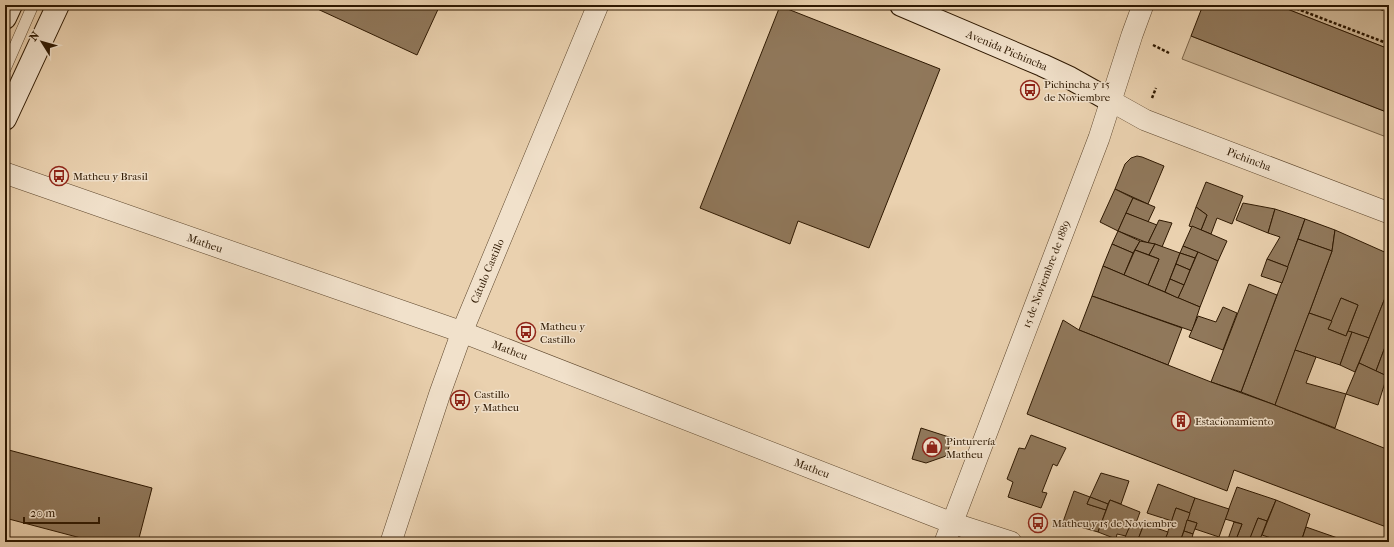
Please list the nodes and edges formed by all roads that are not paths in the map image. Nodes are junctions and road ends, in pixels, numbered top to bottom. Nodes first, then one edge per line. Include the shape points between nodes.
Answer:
1 (11, 5) edge
2 (33, 5) edge
3 (58, 5) edge
4 (598, 5) edge
5 (900, 5) edge
6 (1143, 5) edge
7 (5, 18) edge
8 (5, 69) edge
9 (1111, 101) junction
10 (5, 119) edge
11 (5, 174) edge
12 (1389, 213) edge
13 (462, 332) junction
14 (952, 522) junction
15 (392, 542) edge
16 (944, 542) edge
17 (1011, 542) edge

1 - 7 street
2 - 8 lane
3 - 10 street
4 - 13 street, Cátulo Castillo
5 - 9 street, Avenida Pichincha via 1042,65
6 - 9 street, 15 de Noviembre de 1889
9 - 12 street, Pichincha via 1144,120
9 - 14 street, 15 de Noviembre de 1889
11 - 13 street, Matheu
13 - 14 street, Matheu
13 - 15 street, Cátulo Castillo
14 - 16 street, 15 de Noviembre de 1889
14 - 17 street, Matheu

